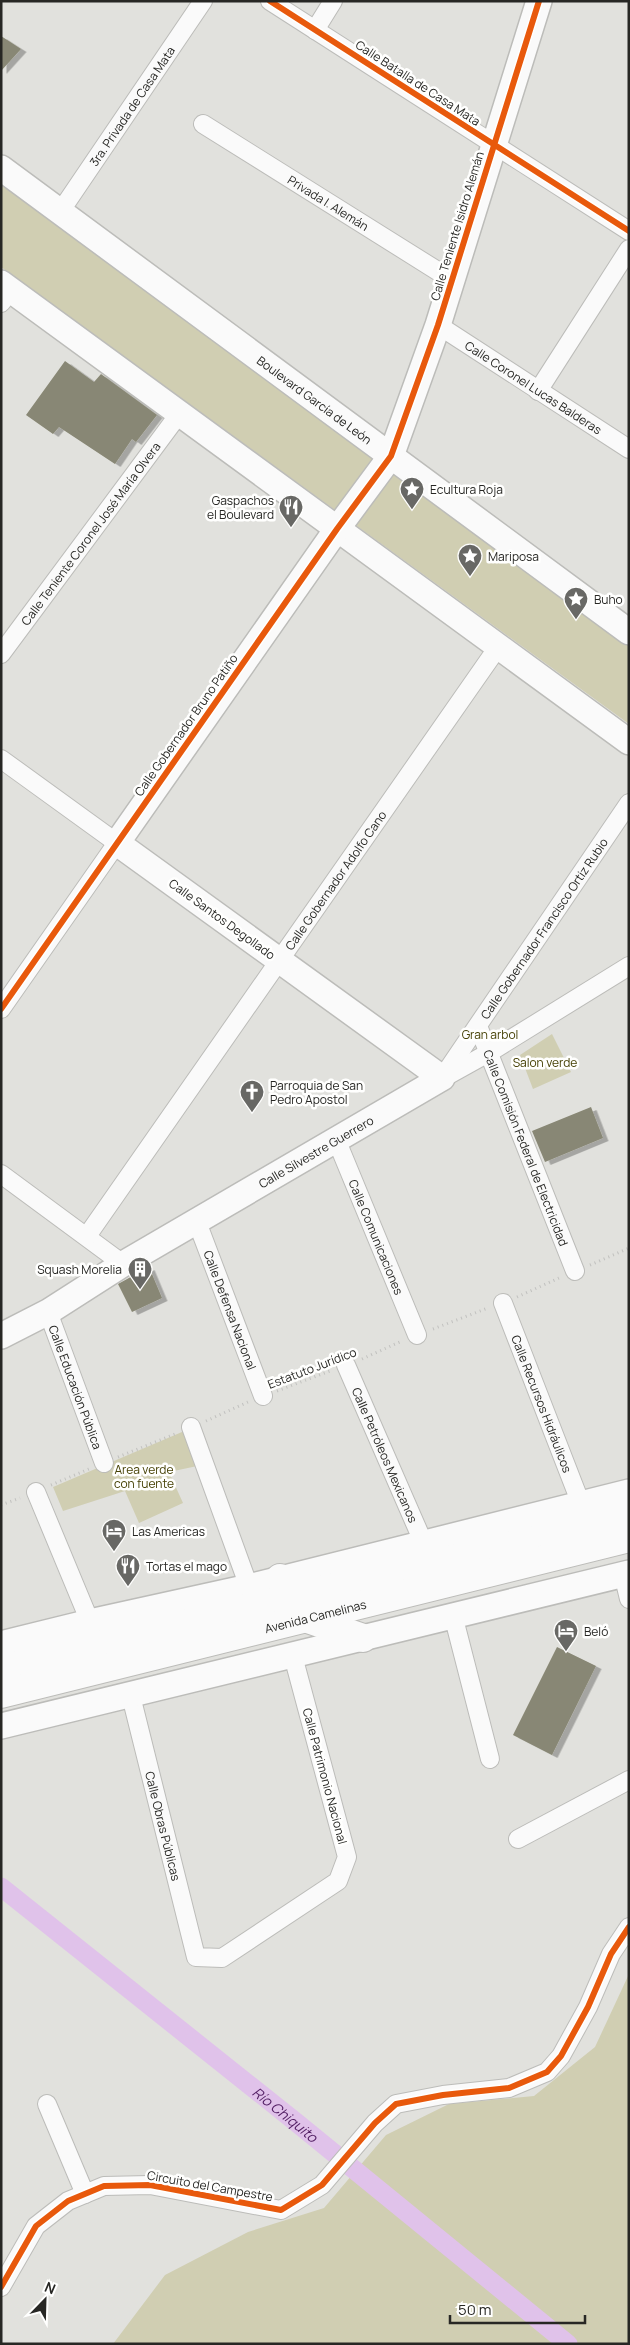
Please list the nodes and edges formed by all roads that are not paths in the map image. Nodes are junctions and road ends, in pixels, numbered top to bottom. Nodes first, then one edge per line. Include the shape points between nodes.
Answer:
1 (203, 1) edge
2 (270, 1) edge
3 (333, 1) edge
4 (539, 1) edge
5 (315, 30) junction
6 (203, 124) dead end
7 (493, 145) junction
8 (1, 168) edge
9 (60, 212) junction
10 (629, 231) edge
11 (629, 249) edge
12 (452, 280) junction
13 (4, 292) edge
14 (438, 325) junction
15 (538, 391) junction
16 (179, 414) junction
17 (629, 449) edge
18 (391, 456) junction
19 (337, 529) junction
20 (629, 632) edge
21 (498, 647) junction
22 (1, 654) edge
23 (629, 742) edge
24 (1, 759) edge
25 (629, 803) edge
26 (117, 843) junction
27 (278, 960) junction
28 (629, 966) edge
29 (1, 1009) edge
30 (478, 1026) junction
31 (490, 1052) junction
32 (442, 1078) junction
33 (336, 1139) junction
34 (1, 1174) edge
35 (196, 1222) junction
36 (87, 1236) junction
37 (123, 1264) junction
38 (575, 1271) road end
39 (503, 1303) road end
40 (48, 1312) junction
41 (417, 1335) road end
42 (1, 1336) edge
43 (346, 1365) road end
44 (263, 1396) road end
45 (190, 1427) road end
46 (104, 1463) road end
47 (36, 1492) road end
48 (629, 1492) edge
49 (581, 1504) junction
50 (629, 1518) edge
51 (629, 1538) edge
52 (424, 1544) junction
53 (626, 1574) edge
54 (280, 1578) junction
55 (249, 1587) junction
56 (316, 1592) junction
57 (629, 1598) edge
58 (454, 1615) junction
59 (305, 1618) junction
60 (90, 1622) junction
61 (363, 1638) junction
62 (1, 1644) edge
63 (293, 1656) junction
64 (1, 1669) edge
65 (1, 1694) edge
66 (130, 1696) junction
67 (1, 1726) edge
68 (490, 1759) dead end
69 (629, 1780) edge
70 (518, 1839) dead end
71 (629, 1927) edge
72 (196, 1957) joint
73 (47, 2104) dead end
74 (85, 2194) junction
75 (1, 2287) edge

1 - 9 street, 3ra. Privada de Casa Mata
2 - 5 street, Calle Batalla de Casa Mata
3 - 5 street
4 - 7 street, Calle Teniente Isidro Alemán
5 - 7 street, Calle Batalla de Casa Mata
6 - 12 street, Privada I. Alemán
7 - 10 street, Calle Batalla de Casa Mata
7 - 12 street, Calle Teniente Isidro Alemán
8 - 9 street, Boulevard García de León
9 - 18 street, Boulevard García de León
11 - 15 street
12 - 14 street, Calle Teniente Isidro Alemán
13 - 16 street
14 - 15 street, Calle Coronel Lucas Balderas
14 - 18 street, Calle Teniente Isidro Alemán
15 - 17 street, Calle Coronel Lucas Balderas
16 - 19 street
16 - 22 street, Calle Teniente Coronel José María Olvera
18 - 19 street, Calle Gobernador Bruno Patiño
18 - 20 street, Boulevard García de León
19 - 21 street
19 - 26 street, Calle Gobernador Bruno Patiño
21 - 23 street
21 - 27 street, Calle Gobernador Adolfo Cano
24 - 26 street, Calle Santos Degollado
25 - 30 street, Calle Gobernador Francisco Ortiz Rubio
26 - 27 street, Calle Santos Degollado
26 - 29 street, Calle Gobernador Bruno Patiño
27 - 32 street, Calle Santos Degollado
27 - 36 street, Calle Gobernador Adolfo Cano
28 - 31 street, Calle Silvestre Guerrero
30 - 31 street, Calle Comisión Federal de Electricidad
30 - 32 street, Calle Gobernador Francisco Ortiz Rubio
31 - 32 street, Calle Silvestre Guerrero
31 - 38 street, Calle Comisión Federal de Electricidad
32 - 33 street, Calle Silvestre Guerrero
33 - 35 street, Calle Silvestre Guerrero
33 - 41 street, Calle Comunicaciones
34 - 36 street
35 - 37 street, Calle Silvestre Guerrero
35 - 44 street, Calle Defensa Nacional
36 - 37 street
37 - 40 street, Calle Silvestre Guerrero
39 - 49 street, Calle Recursos Hidráulicos
40 - 42 street, Calle Silvestre Guerrero
40 - 46 street, Calle Educación Pública
43 - 52 street, Calle Petróleos Mexicanos
45 - 55 street
47 - 60 street
48 - 49 street
49 - 52 street
50 - 56 highway, Avenida Camelinas
51 - 59 highway, Avenida Camelinas
52 - 54 street
53 - 57 street
53 - 58 street
54 - 55 street
54 - 56 highway
55 - 60 street
56 - 64 highway, Avenida Camelinas
58 - 61 street
58 - 68 street
59 - 61 highway
59 - 65 highway, Avenida Camelinas
60 - 62 street
61 - 63 street
63 - 66 street
63 - 72 street, Calle Patrimonio Nacional via 347,1857 338,1882 222,1958
66 - 67 street
66 - 72 street, Calle Obras Públicas
69 - 70 street
71 - 74 street, Circuito del Campestre via 611,1954 588,2007 561,2056 547,2072 509,2088 396,2104 342,2159 322,2185 281,2210 150,2185 104,2186
73 - 74 street
74 - 75 street, Circuito del Campestre via 68,2201 36,2226

